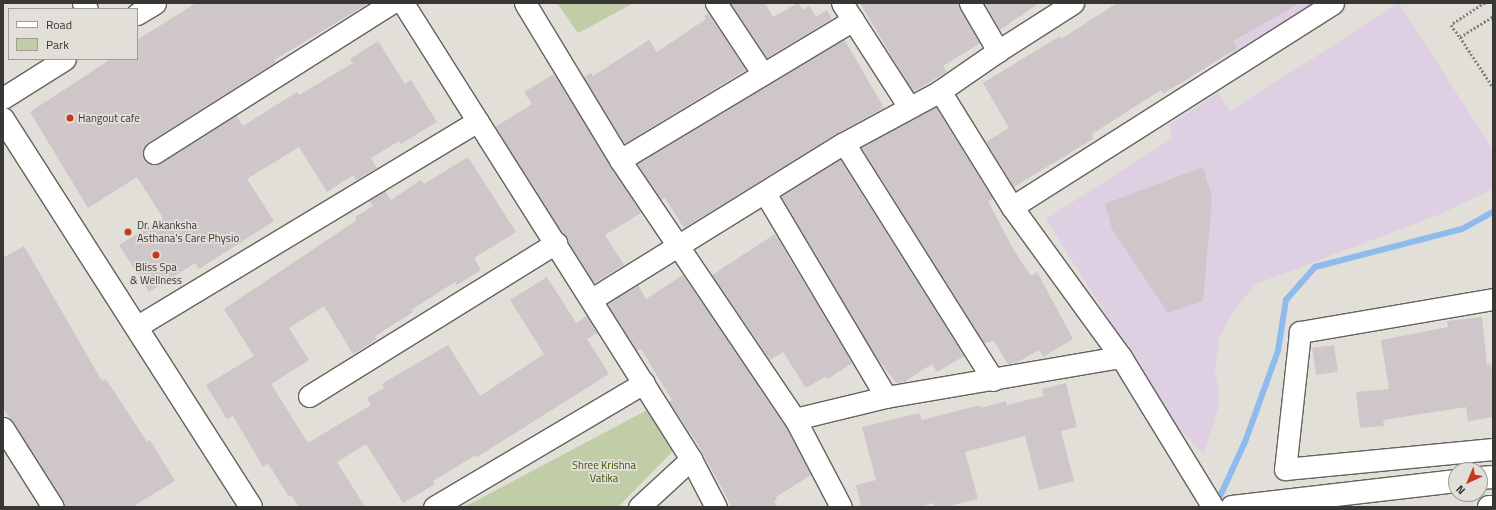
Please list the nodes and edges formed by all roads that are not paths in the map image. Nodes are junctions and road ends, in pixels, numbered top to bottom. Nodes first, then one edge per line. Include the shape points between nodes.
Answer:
1 (154, 3) edge
2 (391, 3) edge
3 (403, 3) edge
4 (525, 3) edge
5 (716, 3) edge
6 (970, 3) edge
7 (1073, 3) edge
8 (1333, 3) edge
9 (1309, 9) edge
10 (848, 12) edge
11 (138, 13) edge
12 (998, 51) junction
13 (64, 60) edge
14 (762, 74) junction
15 (940, 91) junction
16 (3, 98) edge
17 (908, 107) junction
18 (3, 119) edge
19 (478, 121) junction
20 (844, 143) junction
21 (154, 153) dead end
22 (620, 160) junction
23 (765, 192) junction
24 (1012, 207) junction
25 (556, 243) junction
26 (678, 246) junction
27 (592, 299) junction
28 (1493, 299) edge
29 (136, 327) junction
30 (1121, 357) junction
31 (993, 380) junction
32 (644, 383) junction
33 (309, 396) dead end
34 (886, 397) junction
35 (795, 419) junction
36 (3, 428) edge
37 (1493, 450) edge
38 (691, 459) junction
39 (1448, 482) edge
40 (1240, 506) edge
41 (1493, 506) edge
42 (53, 507) edge
43 (251, 507) edge
44 (434, 507) edge
45 (639, 507) edge
46 (716, 507) edge
47 (841, 507) edge
48 (1213, 507) edge
49 (1489, 507) edge

1 - 11 street
2 - 21 street
3 - 19 street
4 - 22 street
5 - 14 street
6 - 12 street
7 - 12 street
8 - 9 street
9 - 24 street
10 - 14 street
10 - 17 street
12 - 15 street
13 - 16 street
14 - 22 street
15 - 17 street
15 - 24 street
17 - 20 street
18 - 29 street
19 - 25 street
19 - 29 street
20 - 23 street
20 - 31 street
22 - 26 street
23 - 26 street
23 - 34 street
24 - 30 street
25 - 27 street
25 - 33 street
26 - 27 street
26 - 35 street
27 - 32 street
28 - 37 street via 1300,332 1285,469
29 - 43 street
30 - 31 street
30 - 48 street
31 - 34 street
32 - 38 street
32 - 44 street
34 - 35 street
35 - 47 street
36 - 42 street
38 - 45 street
38 - 46 street
39 - 40 street
41 - 49 street

